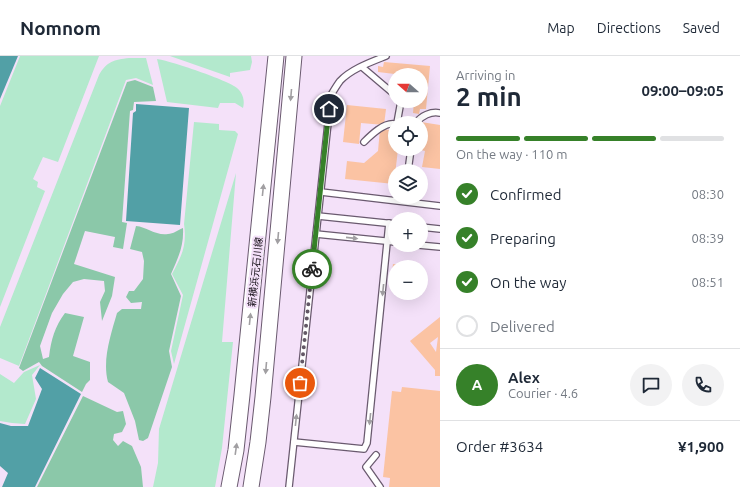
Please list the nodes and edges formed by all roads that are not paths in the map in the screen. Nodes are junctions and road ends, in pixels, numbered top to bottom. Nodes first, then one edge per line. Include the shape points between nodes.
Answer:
1 (276, 56) edge
2 (294, 56) edge
3 (386, 56) edge
4 (362, 67) junction
5 (388, 89) edge
6 (440, 113) edge
7 (425, 116) edge
8 (388, 125) edge
9 (364, 142) dead end
10 (320, 192) junction
11 (388, 198) edge
12 (428, 204) edge
13 (440, 206) edge
14 (318, 216) junction
15 (388, 224) edge
16 (428, 228) edge
17 (440, 229) edge
18 (316, 234) junction
19 (388, 242) joint
20 (428, 246) edge
21 (440, 247) edge
22 (294, 442) junction
23 (376, 455) dead end
24 (229, 487) edge
25 (251, 487) edge
26 (289, 487) edge
27 (380, 487) edge

24 -> 1 street, 新横浜元石川線 via 242,395
2 -> 25 street, 新横浜元石川線 via 263,397
3 - 4 lane
4 - 5 lane
4 - 10 lane via 341,80 331,95
6 - 7 lane
8 - 9 lane via 375,131
10 - 11 lane
10 - 14 lane
12 - 13 lane
14 - 15 lane
14 - 18 lane
16 - 17 lane
18 -> 19 lane
22 -> 18 lane
19 -> 22 lane via 368,443 364,449
20 - 21 lane
22 - 26 lane
23 - 27 lane via 366,467

